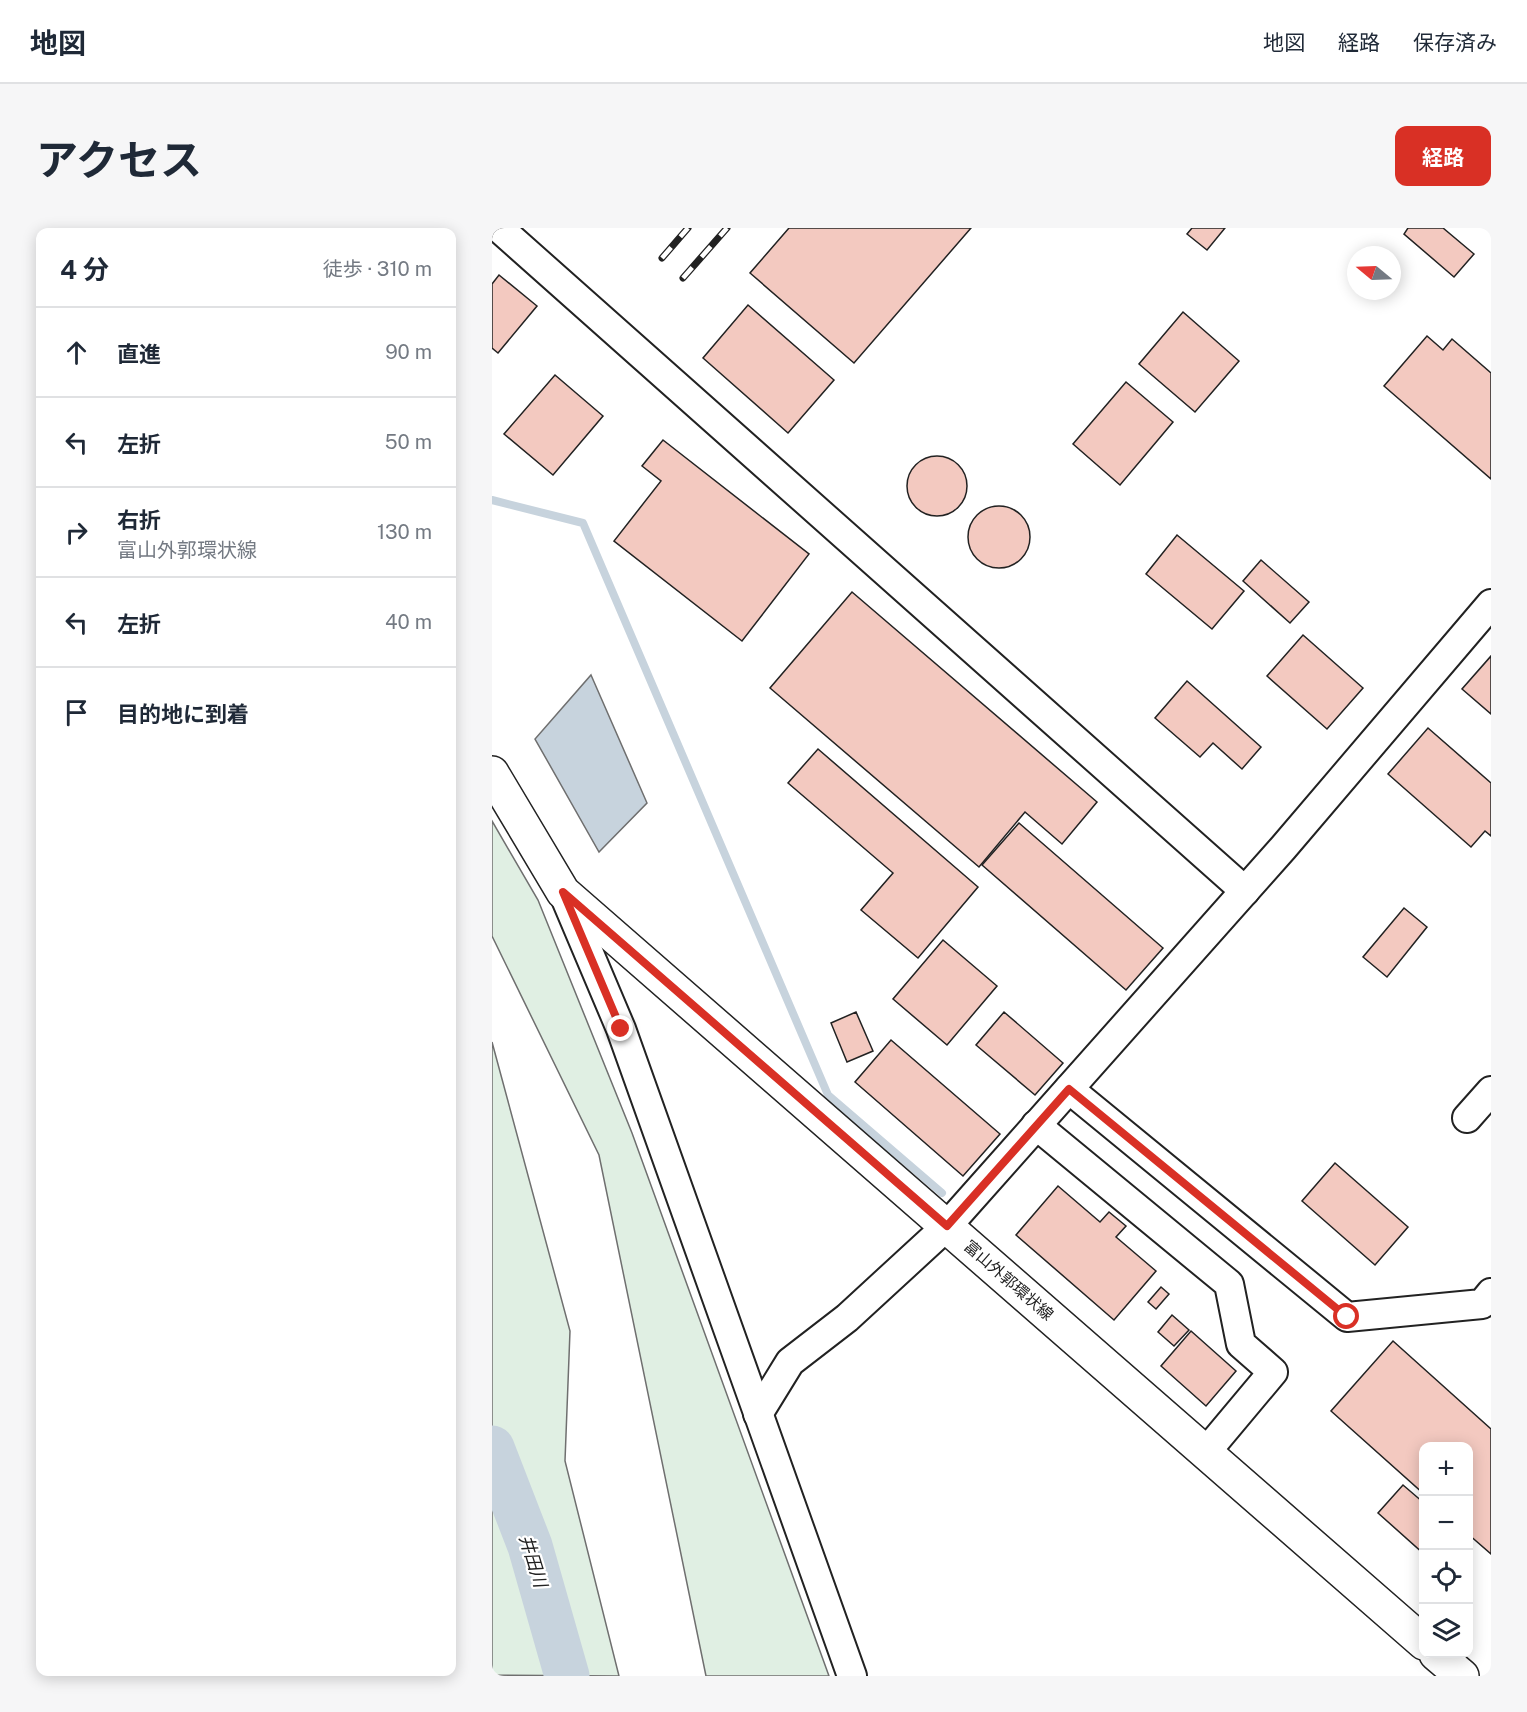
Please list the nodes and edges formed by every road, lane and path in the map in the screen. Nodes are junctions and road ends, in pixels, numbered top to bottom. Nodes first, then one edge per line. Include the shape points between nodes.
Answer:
1 (499, 228) edge
2 (1491, 604) edge
3 (492, 773) edge
4 (1245, 891) junction
5 (563, 892) junction
6 (1069, 1089) junction
7 (1491, 1091) edge
8 (1467, 1118) dead end
9 (1036, 1125) junction
10 (947, 1226) junction
11 (1491, 1293) edge
12 (758, 1414) junction
13 (1206, 1452) junction
14 (1419, 1639) edge
15 (1442, 1658) edge
16 (852, 1676) edge
17 (1462, 1676) edge

1 - 4 street
2 - 4 street
3 - 5 main road, 富山外郭環状線
4 - 6 street
5 - 10 main road, 富山外郭環状線
5 - 12 street via 621,1029
6 - 9 street
6 - 11 street via 1347,1317 1482,1304
7 - 8 street
9 - 10 street
9 - 13 street via 1228,1284 1240,1344 1273,1372
10 - 12 street via 847,1318 790,1362
10 - 13 main road, 富山外郭環状線
12 - 16 street
13 - 14 main road, 富山外郭環状線
15 - 17 main road

